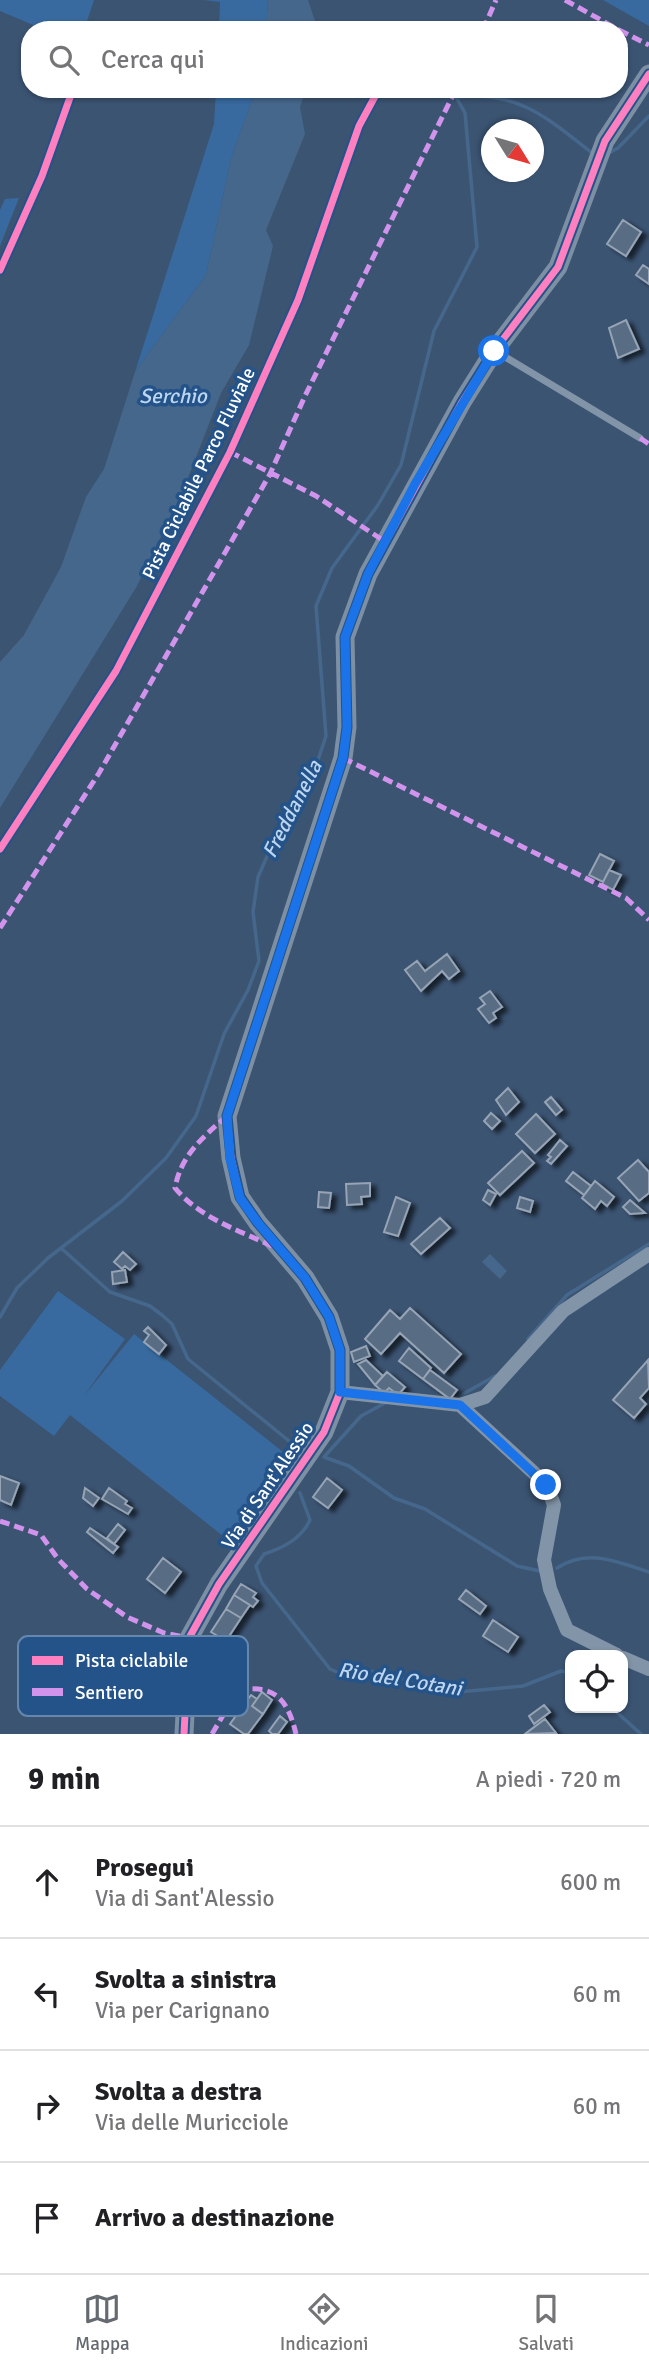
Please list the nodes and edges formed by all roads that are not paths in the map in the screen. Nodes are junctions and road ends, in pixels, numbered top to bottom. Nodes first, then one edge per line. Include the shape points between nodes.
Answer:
1 (649, 74) edge
2 (494, 351) junction
3 (640, 439) dead end
4 (649, 1254) edge
5 (340, 1392) junction
6 (460, 1405) junction
7 (190, 1636) edge
8 (606, 1650) edge
9 (628, 1660) edge
10 (649, 1669) edge
11 (185, 1716) edge
12 (184, 1734) edge

1 - 2 street, Via di Sant'Alessio via 605,141 558,267
2 - 3 lane
2 - 5 street, Via di Sant'Alessio via 384,541 345,637 343,758 227,1116 230,1158 240,1198 305,1278 329,1317 340,1350
4 - 6 street via 563,1311 485,1397
5 - 6 street
5 - 7 street, Via di Sant'Alessio via 324,1432 219,1584
6 - 8 street via 546,1485 554,1505 544,1560 550,1589 567,1630
9 - 10 street
11 - 12 street, Via di Sant'Alessio

